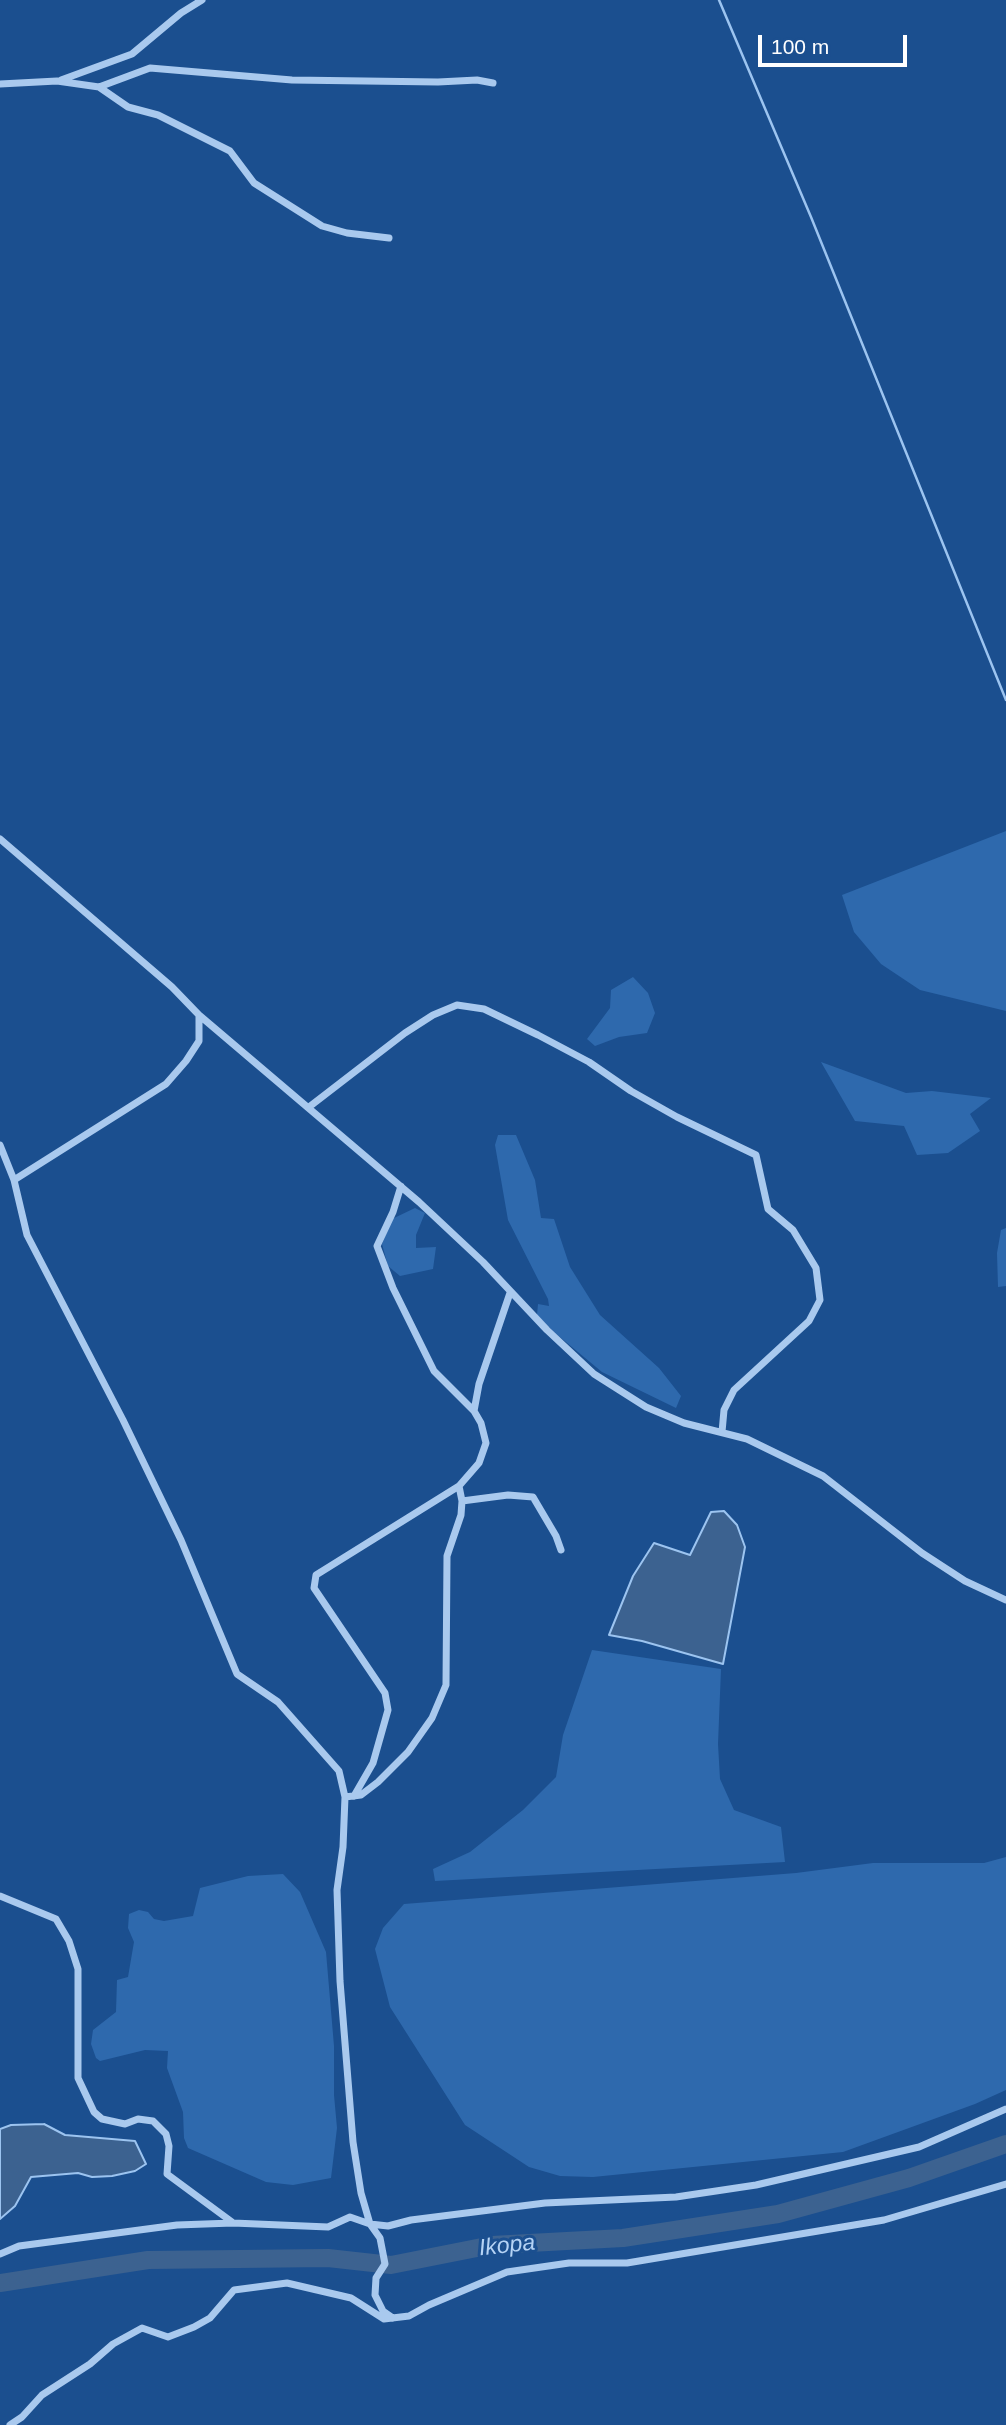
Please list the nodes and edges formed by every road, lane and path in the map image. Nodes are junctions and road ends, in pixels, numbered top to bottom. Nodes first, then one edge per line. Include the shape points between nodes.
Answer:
1 (202, 0) edge
2 (57, 81) junction
3 (492, 83) dead end
4 (0, 84) edge
5 (99, 86) junction
6 (389, 238) dead end
7 (0, 839) edge
8 (199, 1015) junction
9 (309, 1107) junction
10 (0, 1145) edge
11 (14, 1180) junction
12 (401, 1186) junction
13 (510, 1293) junction
14 (474, 1411) junction
15 (722, 1432) junction
16 (459, 1486) junction
17 (462, 1501) junction
18 (561, 1550) dead end
19 (1006, 1600) edge
20 (349, 1796) junction
21 (0, 1896) edge
22 (1006, 2109) edge
23 (1006, 2184) edge
24 (233, 2223) junction
25 (370, 2224) junction
26 (0, 2254) edge
27 (375, 2295) junction
28 (360, 2305) junction
29 (393, 2318) junction
30 (10, 2425) edge

1 - 2 street via 132,54
2 - 4 street
2 - 5 street
3 - 5 street via 292,80 150,68
5 - 6 street via 128,107 158,115 230,151 254,183 323,226
7 - 8 street
8 - 9 street
8 - 11 street via 198,1041 166,1084
9 - 12 street
9 - 15 street via 405,1033 457,1005 484,1009 538,1035 677,1117 756,1155 768,1209 793,1230 816,1268 820,1300 809,1321 734,1390 724,1409
10 - 11 street
11 - 20 street via 27,1235 181,1540 237,1674 278,1702 339,1771
12 - 13 street
12 - 14 street via 377,1246 435,1371
13 - 14 street
13 - 15 street via 594,1374 646,1407
14 - 16 street via 486,1443 479,1463
15 - 19 street via 747,1439 823,1476 922,1553
16 - 17 street
16 - 20 street via 316,1575 314,1588 385,1693 388,1710 373,1763
17 - 18 street via 533,1497
17 - 20 street via 447,1556 446,1685 432,1718 408,1752 378,1782
20 - 25 street via 337,1889 340,1981 353,2142
21 - 24 street via 57,1919 69,1941 78,1969 78,2078 94,2112 102,2119 124,2124 138,2119 153,2121 166,2134 167,2174
22 - 25 street via 919,2147 756,2185 676,2197 544,2203 388,2226
23 - 29 street via 871,2222 627,2263 569,2263 507,2272 409,2316
24 - 25 street via 328,2227 350,2217
24 - 26 street via 177,2225 31,2244
25 - 27 street via 380,2238 384,2264 376,2278
27 - 28 street via 374,2301
27 - 29 street via 383,2311
28 - 29 street via 384,2319
28 - 30 street via 351,2298 287,2283 234,2290 210,2318 194,2327 168,2337 142,2328 113,2344 42,2395

